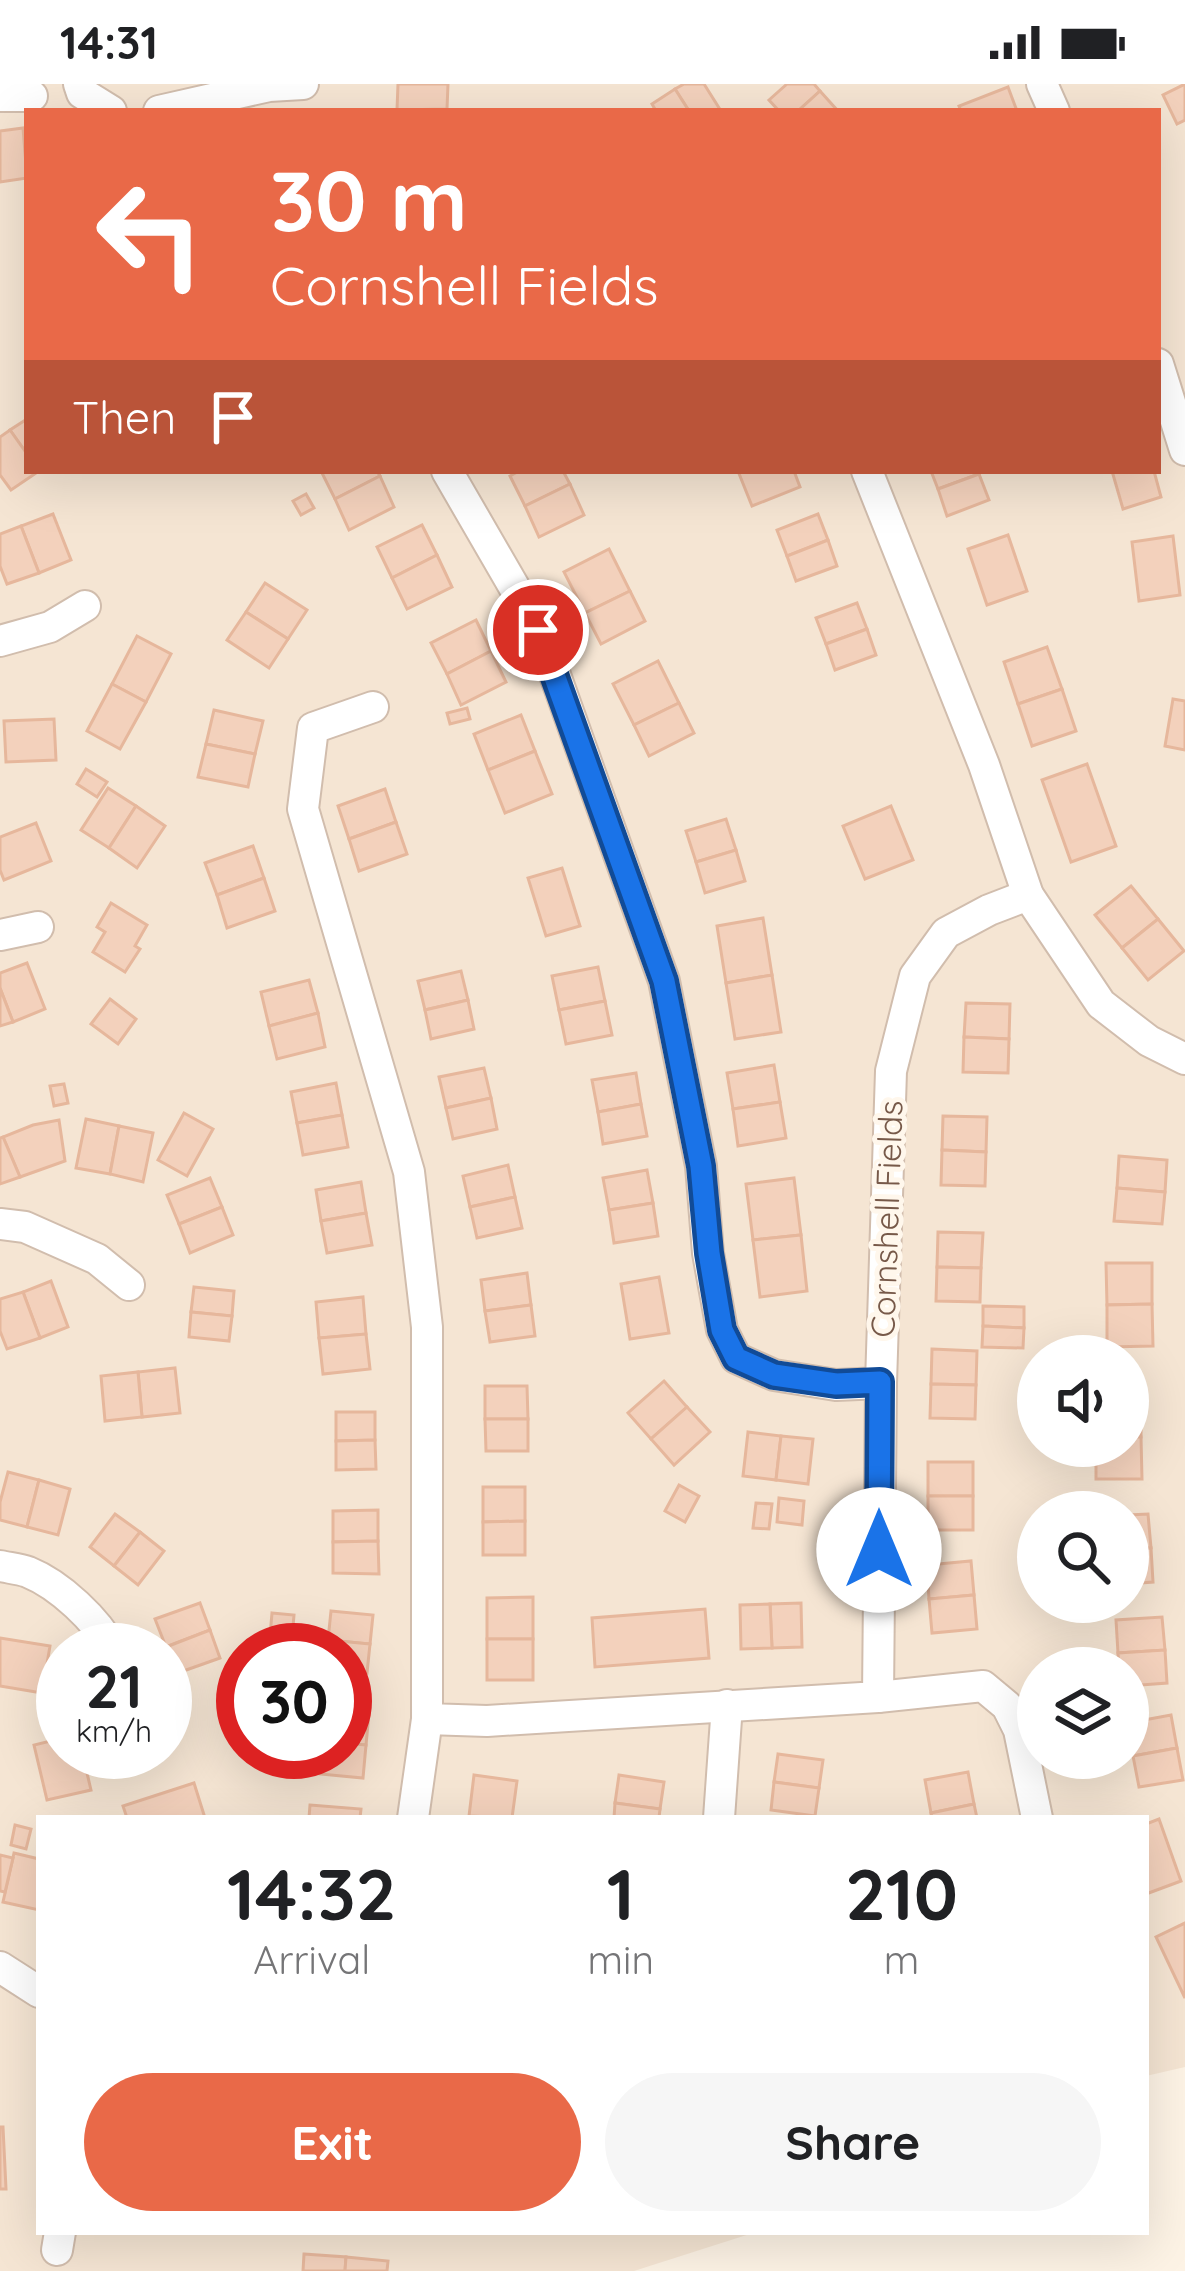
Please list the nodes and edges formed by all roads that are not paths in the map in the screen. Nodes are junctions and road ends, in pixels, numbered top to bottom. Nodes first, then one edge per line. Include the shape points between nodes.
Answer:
1 (80, 84) edge
2 (303, 84) edge
3 (0, 95) edge
4 (32, 96) dead end
5 (106, 108) edge
6 (172, 108) edge
7 (1161, 374) edge
8 (1185, 450) edge
9 (449, 474) edge
10 (868, 474) edge
11 (85, 606) dead end
12 (0, 641) edge
13 (373, 707) dead end
14 (1028, 895) junction
15 (38, 927) dead end
16 (0, 935) edge
17 (1185, 1059) edge
18 (0, 1224) edge
19 (129, 1285) dead end
20 (880, 1382) junction
21 (0, 1566) edge
22 (94, 1623) edge
23 (878, 1697) junction
24 (727, 1706) junction
25 (427, 1719) junction
26 (413, 1815) edge
27 (719, 1815) edge
28 (1036, 1815) edge
29 (0, 1967) edge
30 (36, 1990) edge

1 - 5 street
2 - 6 street
3 - 4 street
7 - 8 street
9 - 20 street, Cornshell Fields via 538,630 664,981 701,1166 722,1330 736,1358 774,1375
10 - 14 street
11 - 12 street via 50,627
13 - 25 street via 313,728 303,809 409,1172 427,1327
14 - 17 street via 1101,1004
14 - 20 street, Cornshell Fields via 946,934 915,976 891,1071
15 - 16 street
18 - 19 street via 98,1258
20 - 23 street
21 - 22 street via 29,1572
23 - 24 street
23 - 28 street via 983,1686 1019,1730
24 - 25 street
24 - 27 street
25 - 26 street
29 - 30 street

